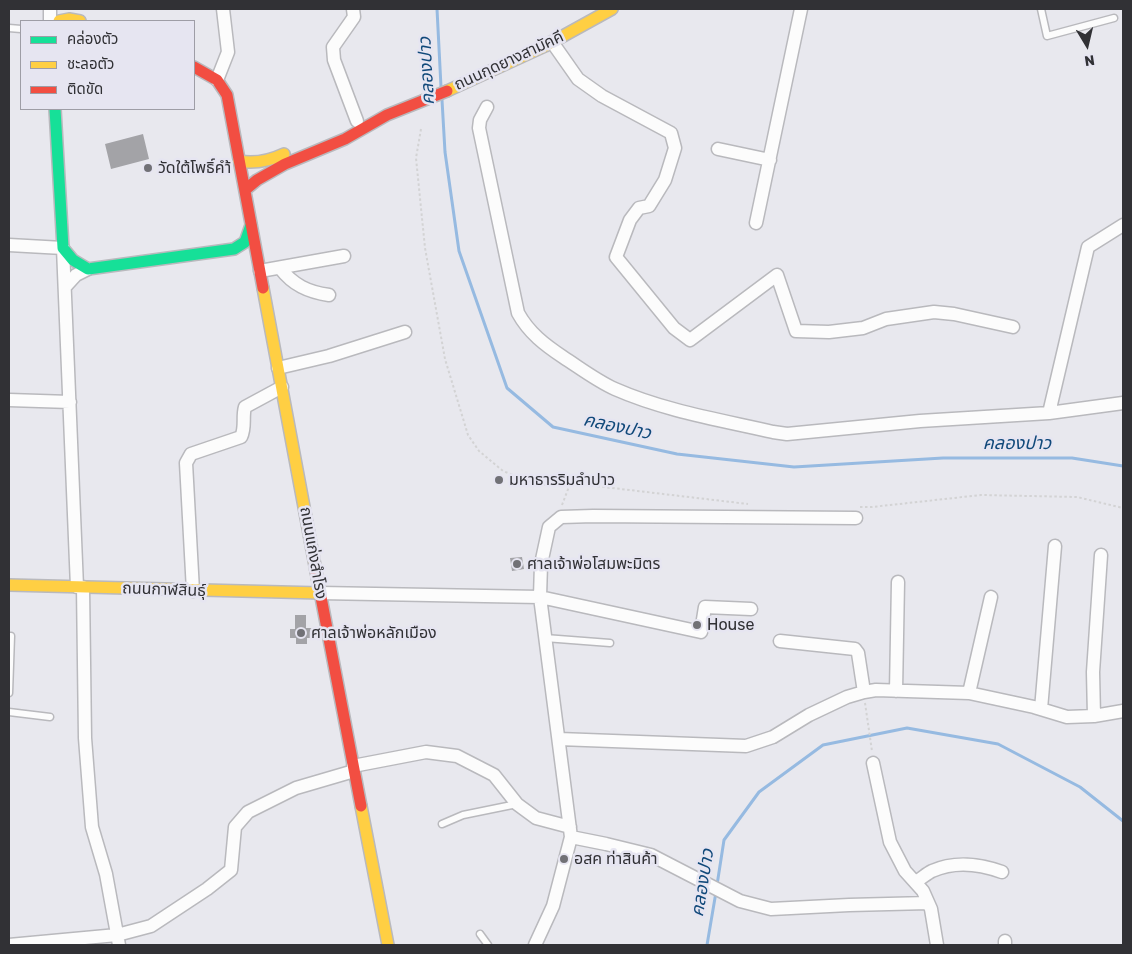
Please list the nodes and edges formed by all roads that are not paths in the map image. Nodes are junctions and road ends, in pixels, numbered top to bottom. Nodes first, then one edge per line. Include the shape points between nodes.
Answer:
1 (76, 9) edge
2 (223, 9) edge
3 (353, 9) edge
4 (612, 9) edge
5 (801, 9) edge
6 (1041, 9) edge
7 (1114, 18) dead end
8 (62, 20) edge
9 (77, 20) edge
10 (83, 20) edge
11 (552, 42) junction
12 (195, 66) edge
13 (217, 80) junction
14 (487, 107) dead end
15 (55, 110) edge
16 (375, 120) junction
17 (357, 121) junction
18 (718, 149) dead end
19 (770, 160) junction
20 (239, 161) junction
21 (244, 190) junction
22 (756, 223) dead end
23 (251, 225) junction
24 (1123, 225) edge
25 (9, 245) edge
26 (63, 248) junction
27 (234, 249) junction
28 (344, 256) dead end
29 (259, 268) junction
30 (280, 268) junction
31 (88, 269) junction
32 (65, 287) junction
33 (328, 295) dead end
34 (1014, 327) dead end
35 (405, 332) dead end
36 (278, 368) junction
37 (282, 387) junction
38 (9, 400) edge
39 (70, 402) junction
40 (1123, 403) edge
41 (1049, 413) junction
42 (855, 512) road end
43 (1055, 546) dead end
44 (1101, 555) dead end
45 (541, 564) junction
46 (602, 565) dead end
47 (898, 582) dead end
48 (9, 585) edge
49 (80, 587) junction
50 (193, 591) junction
51 (320, 593) junction
52 (540, 597) junction
53 (991, 597) dead end
54 (751, 608) dead end
55 (9, 636) edge
56 (545, 638) junction
57 (780, 641) dead end
58 (610, 643) dead end
59 (896, 690) junction
60 (9, 692) edge
61 (864, 692) junction
62 (969, 693) junction
63 (1041, 709) junction
64 (1123, 711) edge
65 (9, 712) edge
66 (1094, 716) junction
67 (50, 717) dead end
68 (559, 739) junction
69 (873, 763) road end
70 (353, 768) junction
71 (517, 804) junction
72 (442, 824) dead end
73 (570, 832) junction
74 (1002, 872) dead end
75 (915, 882) junction
76 (928, 903) junction
77 (480, 934) dead end
78 (118, 940) edge
79 (9, 945) edge
80 (388, 945) edge
81 (488, 945) edge
82 (535, 945) edge
83 (937, 945) edge

1 - 10 street
2 - 13 street via 228,52
3 - 17 street via 354,17 333,47 334,60
4 - 11 main road, ถนนกุดยางสามัคคี
5 - 19 street
6 - 7 lane via 1047,36
8 - 9 main road
11 - 16 main road, ถนนกุดยางสามัคคี
11 - 34 street via 578,79 602,96 671,133 675,148 665,180 649,206 639,208 630,220 616,257 674,328 690,340 777,275 796,331 863,328 886,319 934,312
12 - 13 main road
13 - 20 main road, ถนนแก่งสำโรง via 227,95
14 - 41 street via 479,128 518,312 542,343 614,389 659,405 788,434
15 - 26 main road
16 - 17 main road, ถนนกุดยางสามัคคี
16 - 21 main road, ถนนกุดยางสามัคคี via 360,132 273,170
17 - 20 main road, ถนนกุดยางสามัคคี via 270,160
18 - 19 street
19 - 22 street
20 - 21 main road, ถนนแก่งสำโรง
21 - 23 main road, ถนนแก่งสำโรง
23 - 27 main road via 245,242
23 - 29 main road, ถนนแก่งสำโรง
24 - 41 street via 1088,247
25 - 26 street
26 - 31 main road via 73,260
26 - 32 street
27 - 29 main road via 246,254
27 - 31 main road
28 - 30 street
29 - 30 street
29 - 36 main road, ถนนแก่งสำโรง
30 - 33 street via 294,283
31 - 32 street via 76,275
32 - 39 street
35 - 36 street
36 - 37 main road, ถนนแก่งสำโรง
37 - 50 street via 245,407 241,437 191,454 186,463
37 - 51 main road, ถนนแก่งสำโรง
38 - 39 street
39 - 49 street
40 - 41 street
42 - 45 street via 561,517 549,527
43 - 63 street
44 - 66 street via 1093,672
45 - 46 lane
45 - 52 street
47 - 59 street
48 - 49 main road, ถนนกาฬสินธุ์
49 - 50 main road, ถนนกาฬสินธุ์
49 - 78 street via 85,738 92,826 106,874
50 - 51 main road, ถนนกาฬสินธุ์
51 - 52 street
51 - 70 main road, ถนนแก่งสำโรง
52 - 54 street via 701,632 705,607
52 - 56 street
53 - 62 street
55 - 60 lane
56 - 58 lane
56 - 68 street
57 - 61 street via 855,649
59 - 61 street
59 - 62 street
61 - 68 street via 809,715 773,738 746,746
62 - 63 street
63 - 66 street via 1067,717
64 - 66 street
65 - 67 lane
68 - 73 street
69 - 75 street via 890,842 905,871
70 - 71 street via 426,752 457,756 494,775
70 - 78 street via 296,788 248,812 235,827 230,870 151,926
70 - 80 main road, ถนนแก่งสำโรง
71 - 72 lane via 463,815
71 - 73 street via 536,818
73 - 76 street via 651,855 740,901 771,909
73 - 82 street via 552,906
74 - 75 street via 981,866 957,865 932,871
75 - 76 street
76 - 83 street
77 - 81 lane
78 - 79 street

